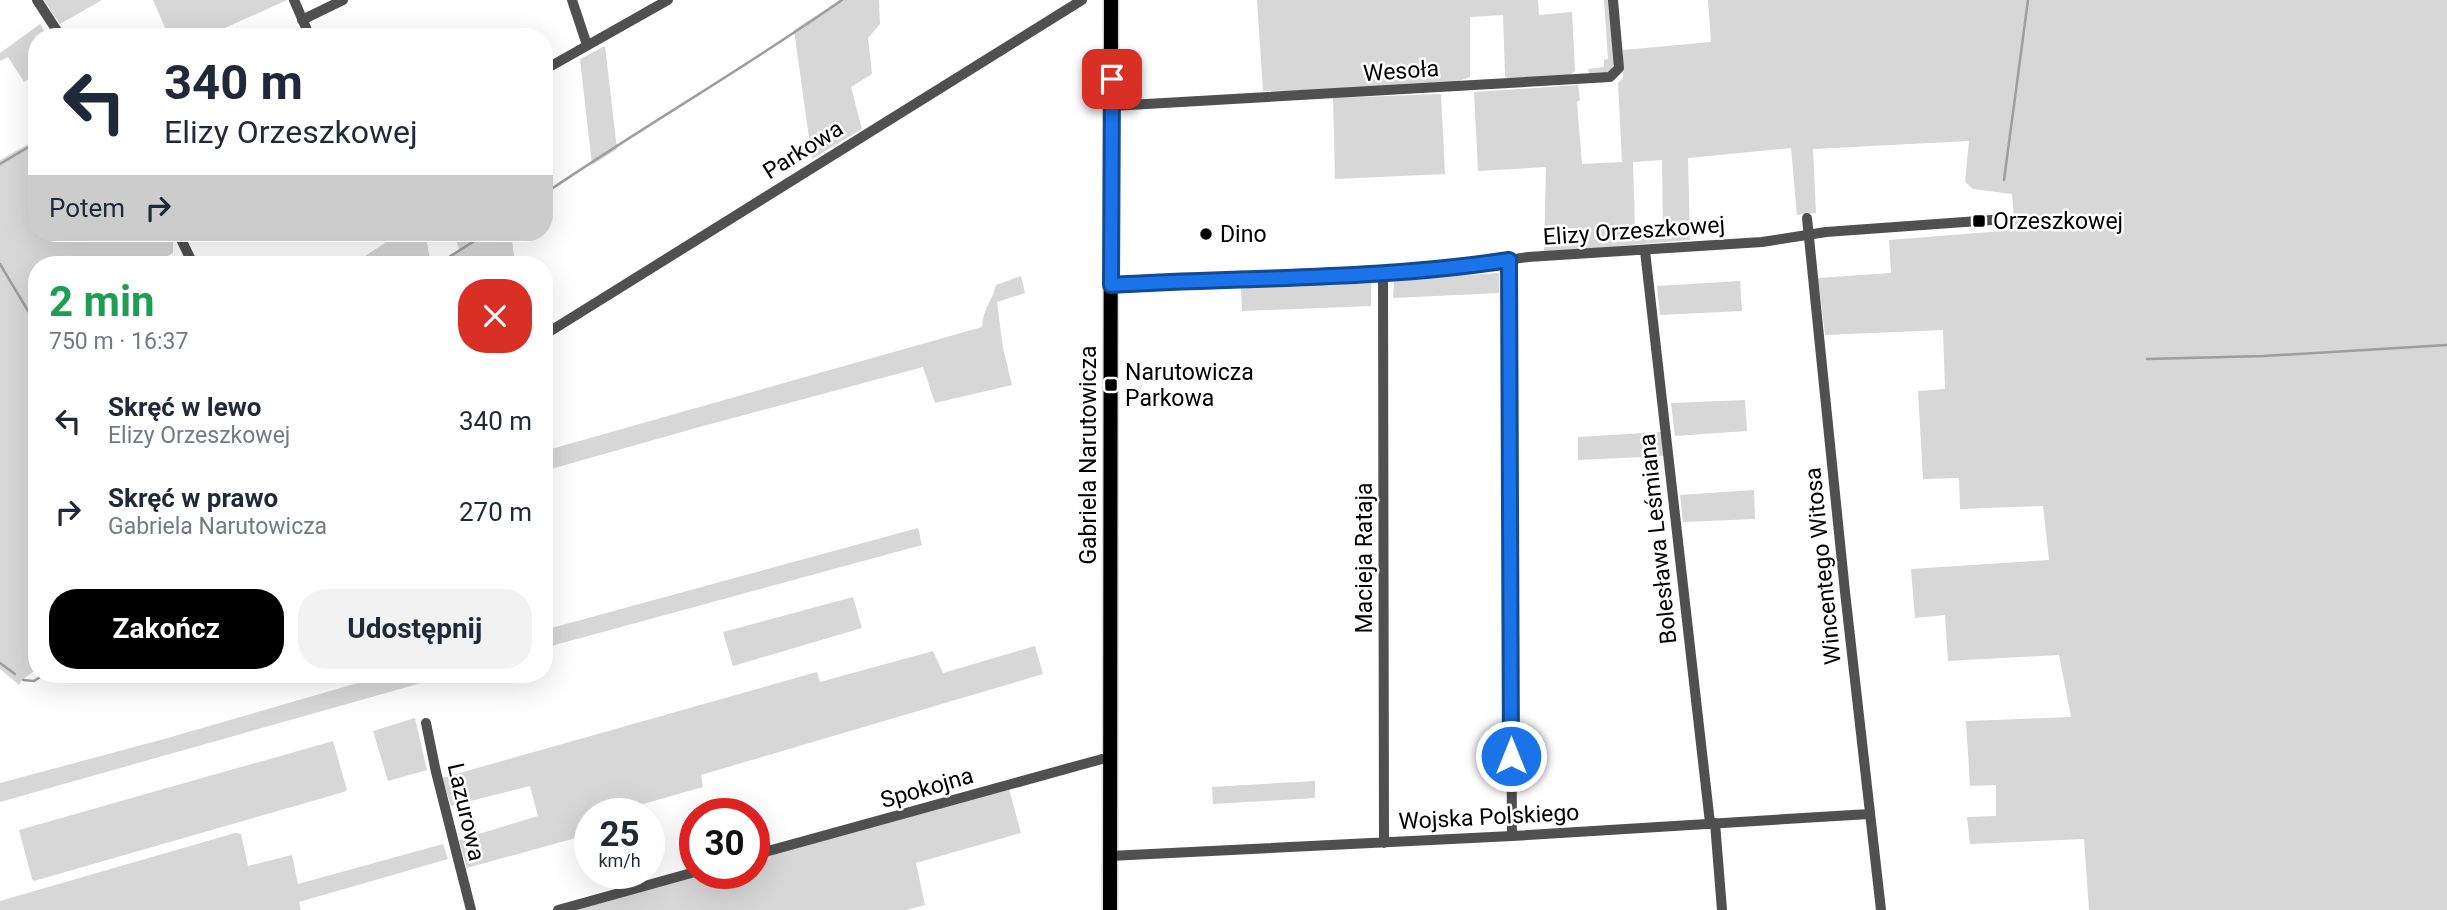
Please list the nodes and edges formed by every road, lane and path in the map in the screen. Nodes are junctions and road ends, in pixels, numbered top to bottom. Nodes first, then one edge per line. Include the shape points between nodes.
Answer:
1 (37, 0) edge
2 (295, 0) edge
3 (343, 0) edge
4 (572, 0) edge
5 (668, 0) edge
6 (1083, 0) edge
7 (1111, 0) edge
8 (1613, 0) edge
9 (303, 20) junction
10 (55, 28) edge
11 (306, 28) edge
12 (587, 45) junction
13 (553, 65) edge
14 (1112, 106) junction
15 (1807, 218) dead end
16 (1992, 220) dead end
17 (1808, 235) junction
18 (1646, 251) junction
19 (1509, 260) junction
20 (1383, 272) junction
21 (1111, 285) junction
22 (553, 329) edge
23 (426, 723) dead end
24 (1110, 759) junction
25 (1869, 814) junction
26 (1713, 823) junction
27 (1512, 836) junction
28 (1384, 843) junction
29 (770, 851) edge
30 (1110, 856) junction
31 (679, 876) edge
32 (471, 910) edge
33 (558, 910) edge
34 (1110, 910) edge
35 (1722, 910) edge
36 (1881, 910) edge

1 - 10 street
2 - 9 street
3 - 9 street
4 - 12 street
5 - 12 street
6 - 22 street, Parkowa
7 - 14 main road, Gabriela Narutowicza
8 - 14 street, Wesoła via 1619,68 1610,77
9 - 11 street
12 - 13 street
14 - 21 main road, Gabriela Narutowicza
15 - 17 street, Wincentego Witosa
16 - 17 street, Elizy Orzeszkowej
17 - 18 street, Elizy Orzeszkowej
17 - 25 street, Wincentego Witosa
18 - 19 street, Elizy Orzeszkowej
18 - 26 street, Bolesława Leśmiana
19 - 20 street, Elizy Orzeszkowej
19 - 27 street
20 - 21 street, Elizy Orzeszkowej
20 - 28 street, Macieja Rataja
21 - 24 main road, Gabriela Narutowicza
23 - 32 street, Lazurowa
24 - 29 street, Spokojna
24 - 30 main road, Gabriela Narutowicza
25 - 26 street, Wojska Polskiego
25 - 36 street, Wincentego Witosa
26 - 27 street, Wojska Polskiego
26 - 35 street, Bolesława Leśmiana
27 - 28 street, Wojska Polskiego
28 - 30 street, Wojska Polskiego
30 - 34 main road, Gabriela Narutowicza
31 - 33 street

